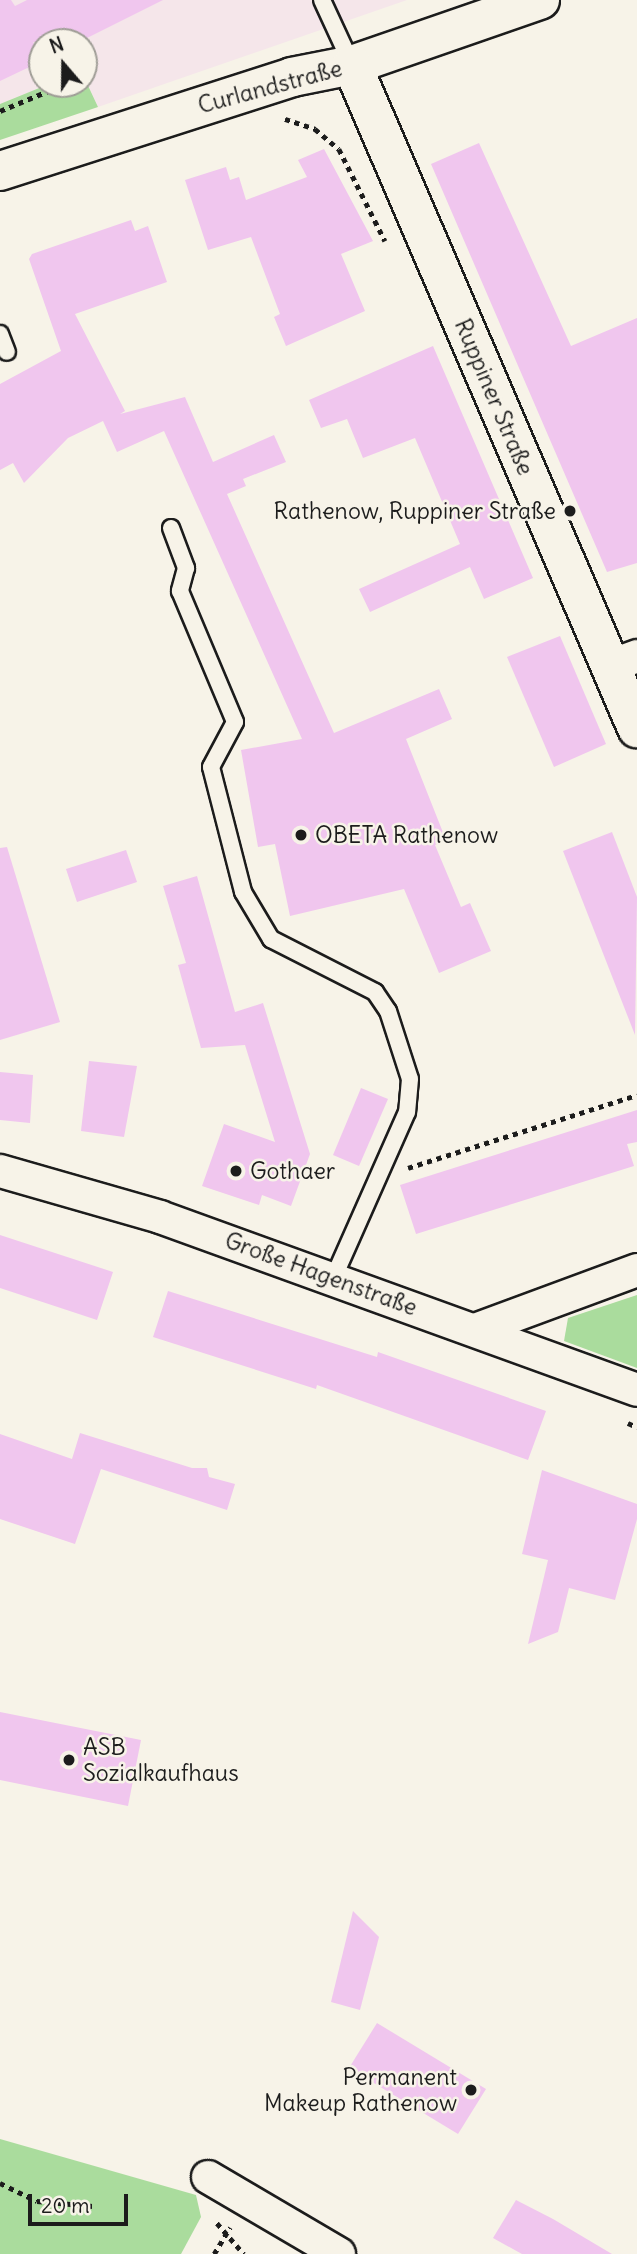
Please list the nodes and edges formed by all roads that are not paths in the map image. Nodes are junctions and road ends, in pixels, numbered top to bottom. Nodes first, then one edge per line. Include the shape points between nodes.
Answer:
1 (322, 0) edge
2 (540, 0) edge
3 (352, 65) junction
4 (0, 171) edge
5 (0, 334) edge
6 (7, 352) dead end
7 (171, 528) dead end
8 (623, 661) edge
9 (637, 728) edge
10 (0, 1171) edge
11 (637, 1270) edge
12 (333, 1279) junction
13 (475, 1330) junction
14 (637, 1390) edge
15 (208, 2177) dead end
16 (339, 2254) edge

1 - 3 lane
2 - 3 main road, Curlandstraße
3 - 4 main road, Curlandstraße via 292,77
3 - 8 main road, Ruppiner Straße
5 - 6 lane
7 - 12 lane via 186,568 180,591 235,722 211,767 243,892 271,939 375,992 392,1023 412,1096
8 - 9 main road, Ruppiner Straße
10 - 12 street, Große Hagenstraße via 160,1217
11 - 13 street
12 - 13 street, Große Hagenstraße
13 - 14 street, Große Hagenstraße
15 - 16 street

